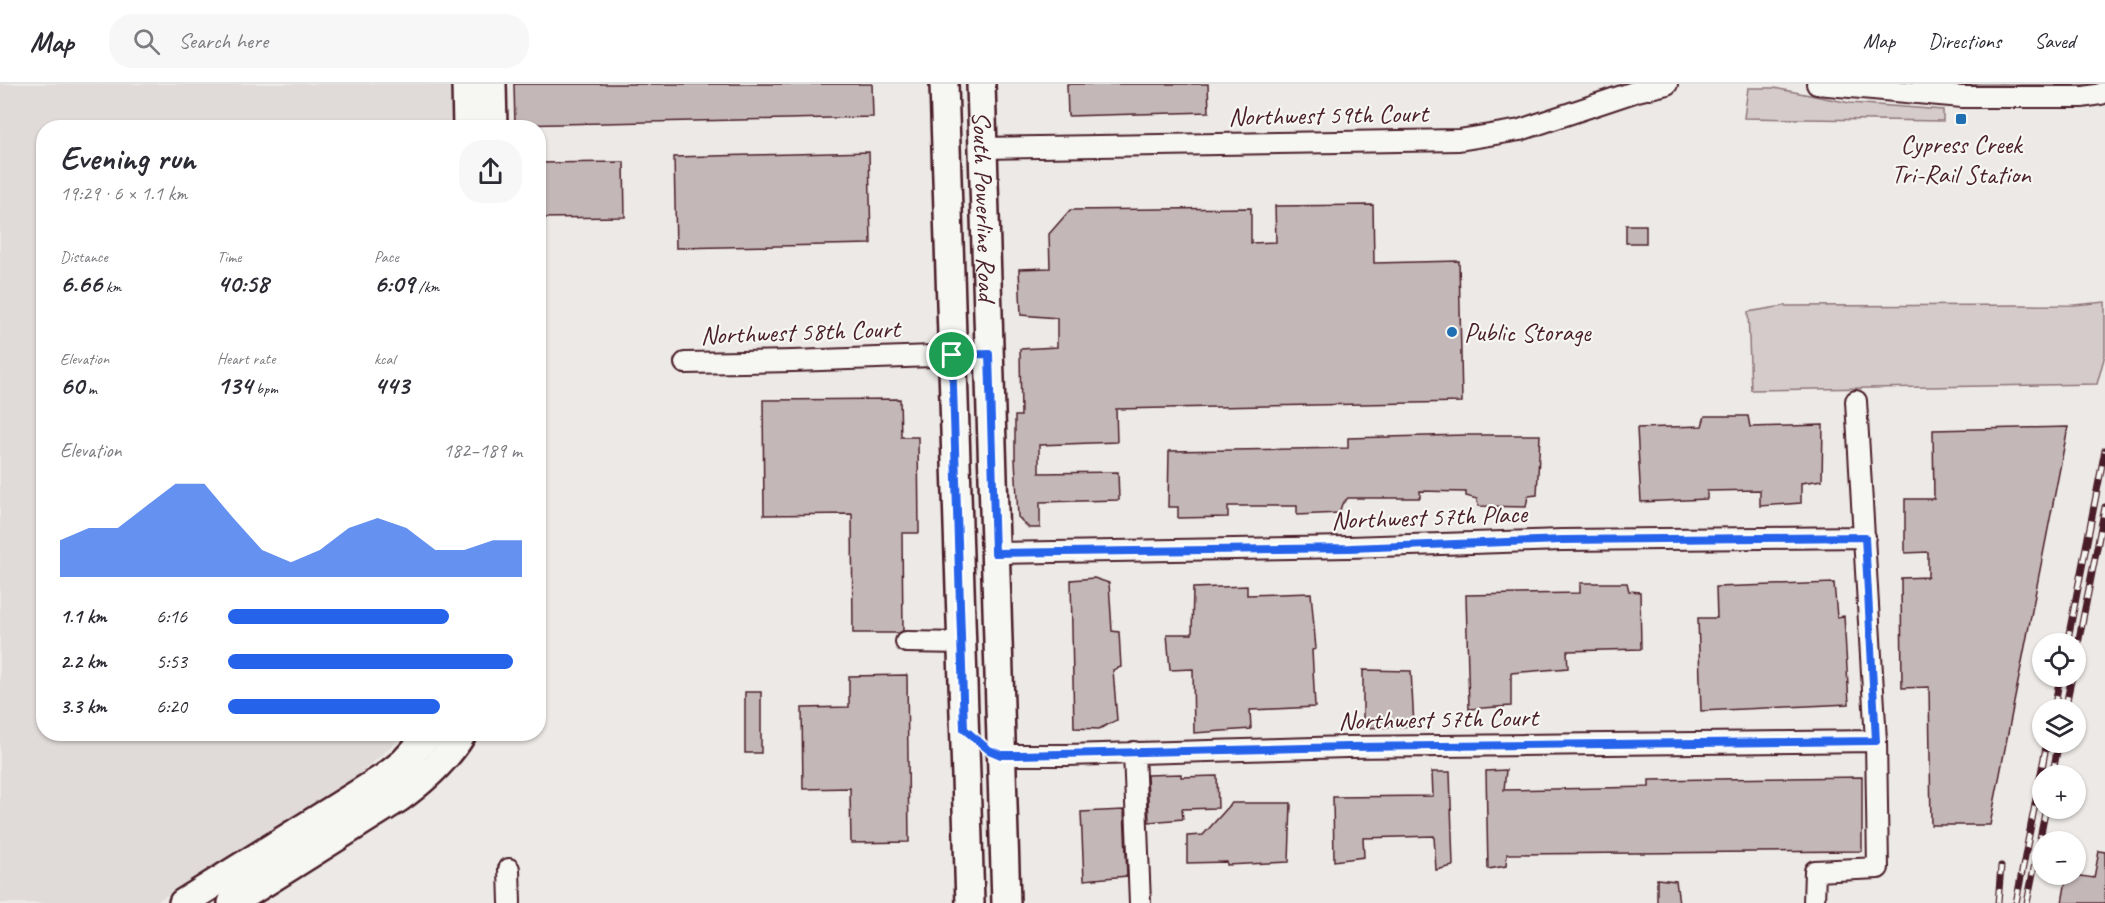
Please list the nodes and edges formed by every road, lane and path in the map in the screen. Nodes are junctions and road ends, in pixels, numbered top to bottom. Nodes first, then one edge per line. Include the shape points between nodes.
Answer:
1 (466, 84) edge
2 (492, 84) edge
3 (981, 84) edge
4 (1667, 84) edge
5 (1817, 84) edge
6 (1927, 84) edge
7 (1878, 90) junction
8 (2105, 91) edge
9 (945, 100) edge
10 (468, 120) edge
11 (493, 120) edge
12 (982, 148) junction
13 (947, 184) junction
14 (989, 354) junction
15 (952, 355) junction
16 (685, 363) dead end
17 (1856, 401) dead end
18 (1865, 537) junction
19 (995, 553) junction
20 (906, 642) dead end
21 (962, 643) junction
22 (964, 729) junction
23 (424, 741) edge
24 (457, 741) edge
25 (1876, 741) junction
26 (1134, 752) junction
27 (1001, 755) junction
28 (509, 868) dead end
29 (249, 877) junction
30 (183, 903) edge
31 (232, 903) edge
32 (510, 903) edge
33 (970, 903) edge
34 (1006, 903) edge
35 (1140, 903) edge
36 (1814, 903) edge

1 - 10 main road
2 - 11 main road
3 - 12 main road, South Powerline Road
4 - 12 street, Northwest 59th Court via 1520,130 1459,140
5 - 7 street
6 - 7 street
7 - 8 street via 1962,98 2083,97
9 - 12 main road via 964,133
9 - 13 main road, South Powerline Road
12 - 13 main road via 966,157
12 - 14 main road, South Powerline Road
13 - 15 main road, South Powerline Road
14 - 15 street, Northwest 58th Court
14 - 19 main road, South Powerline Road
15 - 16 street, Northwest 58th Court
15 - 21 main road, South Powerline Road
17 - 18 street
18 - 19 street, Northwest 57th Place
18 - 25 street
19 - 27 main road, South Powerline Road
20 - 21 street
21 - 22 main road, South Powerline Road
22 - 27 main road
22 - 33 main road, South Powerline Road
23 - 29 main road via 385,777
24 - 29 main road via 422,781 399,798
25 - 26 street, Northwest 57th Court
25 - 36 street via 1878,868 1815,871
26 - 27 street, Northwest 57th Court
26 - 35 street
27 - 34 main road, South Powerline Road
28 - 32 street
29 - 30 main road
29 - 31 main road

